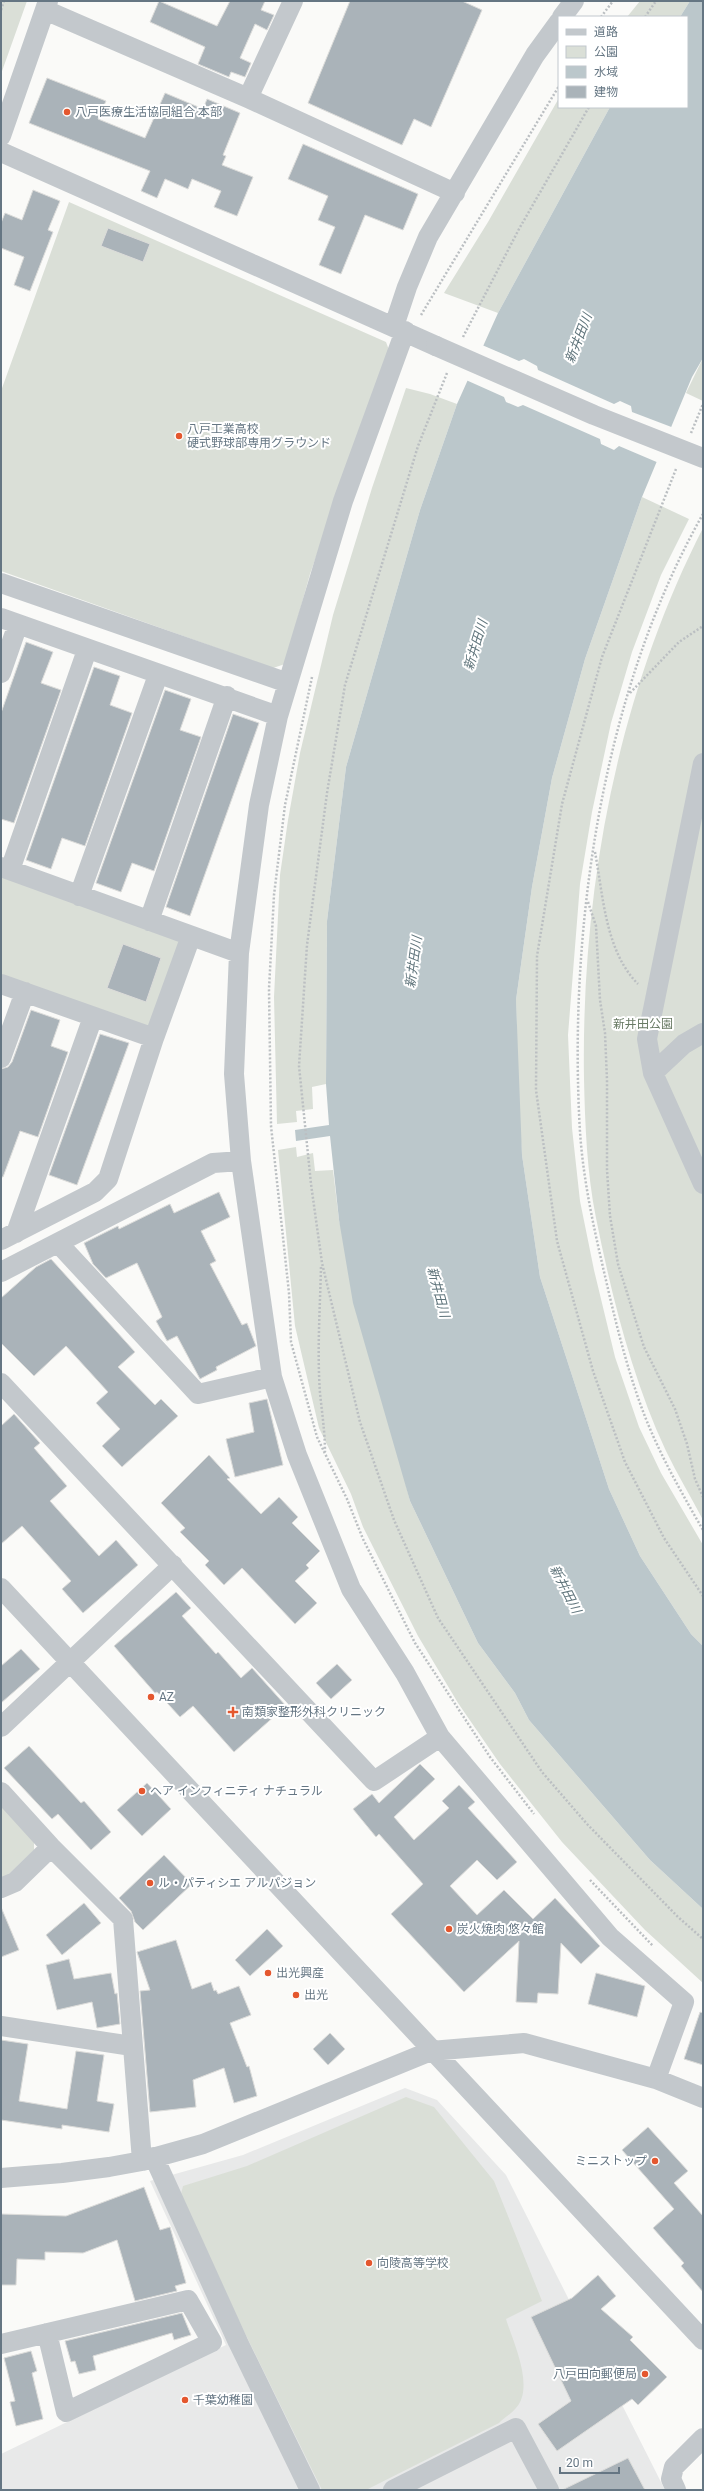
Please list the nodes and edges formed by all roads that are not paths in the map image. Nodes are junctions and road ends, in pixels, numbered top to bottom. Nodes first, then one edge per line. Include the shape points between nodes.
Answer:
1 (293, 1) edge
2 (574, 1) edge
3 (46, 5) edge
4 (563, 16) edge
5 (558, 23) edge
6 (248, 98) junction
7 (1, 136) edge
8 (1, 152) edge
9 (455, 193) junction
10 (406, 326) junction
11 (703, 458) edge
12 (1, 583) edge
13 (9, 621) edge
14 (87, 650) junction
15 (1, 672) edge
16 (158, 675) junction
17 (288, 683) junction
18 (227, 696) junction
19 (278, 716) junction
20 (703, 763) edge
21 (5, 868) edge
22 (79, 896) junction
23 (149, 920) junction
24 (191, 936) junction
25 (239, 953) junction
26 (1, 984) edge
27 (25, 992) junction
28 (93, 1017) junction
29 (703, 1033) edge
30 (154, 1038) junction
31 (1, 1058) edge
32 (653, 1073) junction
33 (241, 1161) junction
34 (703, 1184) edge
35 (8, 1237) edge
36 (58, 1242) junction
37 (1, 1272) edge
38 (272, 1377) junction
39 (1, 1383) edge
40 (173, 1565) junction
41 (1, 1588) edge
42 (69, 1662) junction
43 (1, 1727) edge
44 (440, 1737) junction
45 (1, 1792) edge
46 (52, 1847) junction
47 (1, 1888) edge
48 (1, 2026) edge
49 (132, 2046) junction
50 (431, 2051) junction
51 (656, 2079) junction
52 (703, 2098) edge
53 (148, 2159) junction
54 (1, 2178) edge
55 (47, 2333) dead end
56 (703, 2340) edge
57 (1, 2344) edge
58 (703, 2438) edge
59 (310, 2490) edge
60 (392, 2490) edge
61 (549, 2490) edge
62 (676, 2490) edge

1 - 6 street
2 - 4 street
3 - 6 street
3 - 7 street
5 - 9 street via 535,55
6 - 9 street
8 - 10 street
9 - 10 street via 428,238 407,287
10 - 11 street, bridge via 436,346 594,415
10 - 17 street via 343,502
12 - 17 street
13 - 14 street
13 - 15 street
14 - 16 street
14 - 21 street
16 - 18 street
16 - 22 street
17 - 19 street
18 - 19 street
18 - 23 street
19 - 25 street via 259,805
20 - 32 street via 647,1039
21 - 22 street
22 - 23 street
23 - 24 street
24 - 25 street
24 - 30 street
25 - 33 street via 234,1074
26 - 27 street
27 - 28 street
27 - 31 street
28 - 30 street
28 - 35 street
29 - 32 street via 684,1044
30 - 35 street via 108,1179 95,1192
32 - 34 street
33 - 36 street via 213,1163
33 - 38 street
36 - 37 street
36 - 38 street via 198,1394
38 - 44 street via 297,1455 351,1589 405,1673
39 - 40 street
40 - 42 street
40 - 44 street via 374,1781
41 - 42 street
42 - 43 street
42 - 50 street
44 - 51 street via 610,1937 684,2002
45 - 46 street
46 - 47 street via 16,1882
46 - 49 street via 123,1919
48 - 49 street
49 - 53 street
50 - 51 street via 524,2043
50 - 53 street via 204,2144
50 - 56 street
51 - 52 street
53 - 54 street via 62,2173
53 - 59 street
55 - 57 street via 66,2412 212,2342 188,2300
58 - 62 street via 674,2467 671,2479
60 - 61 street via 516,2428

